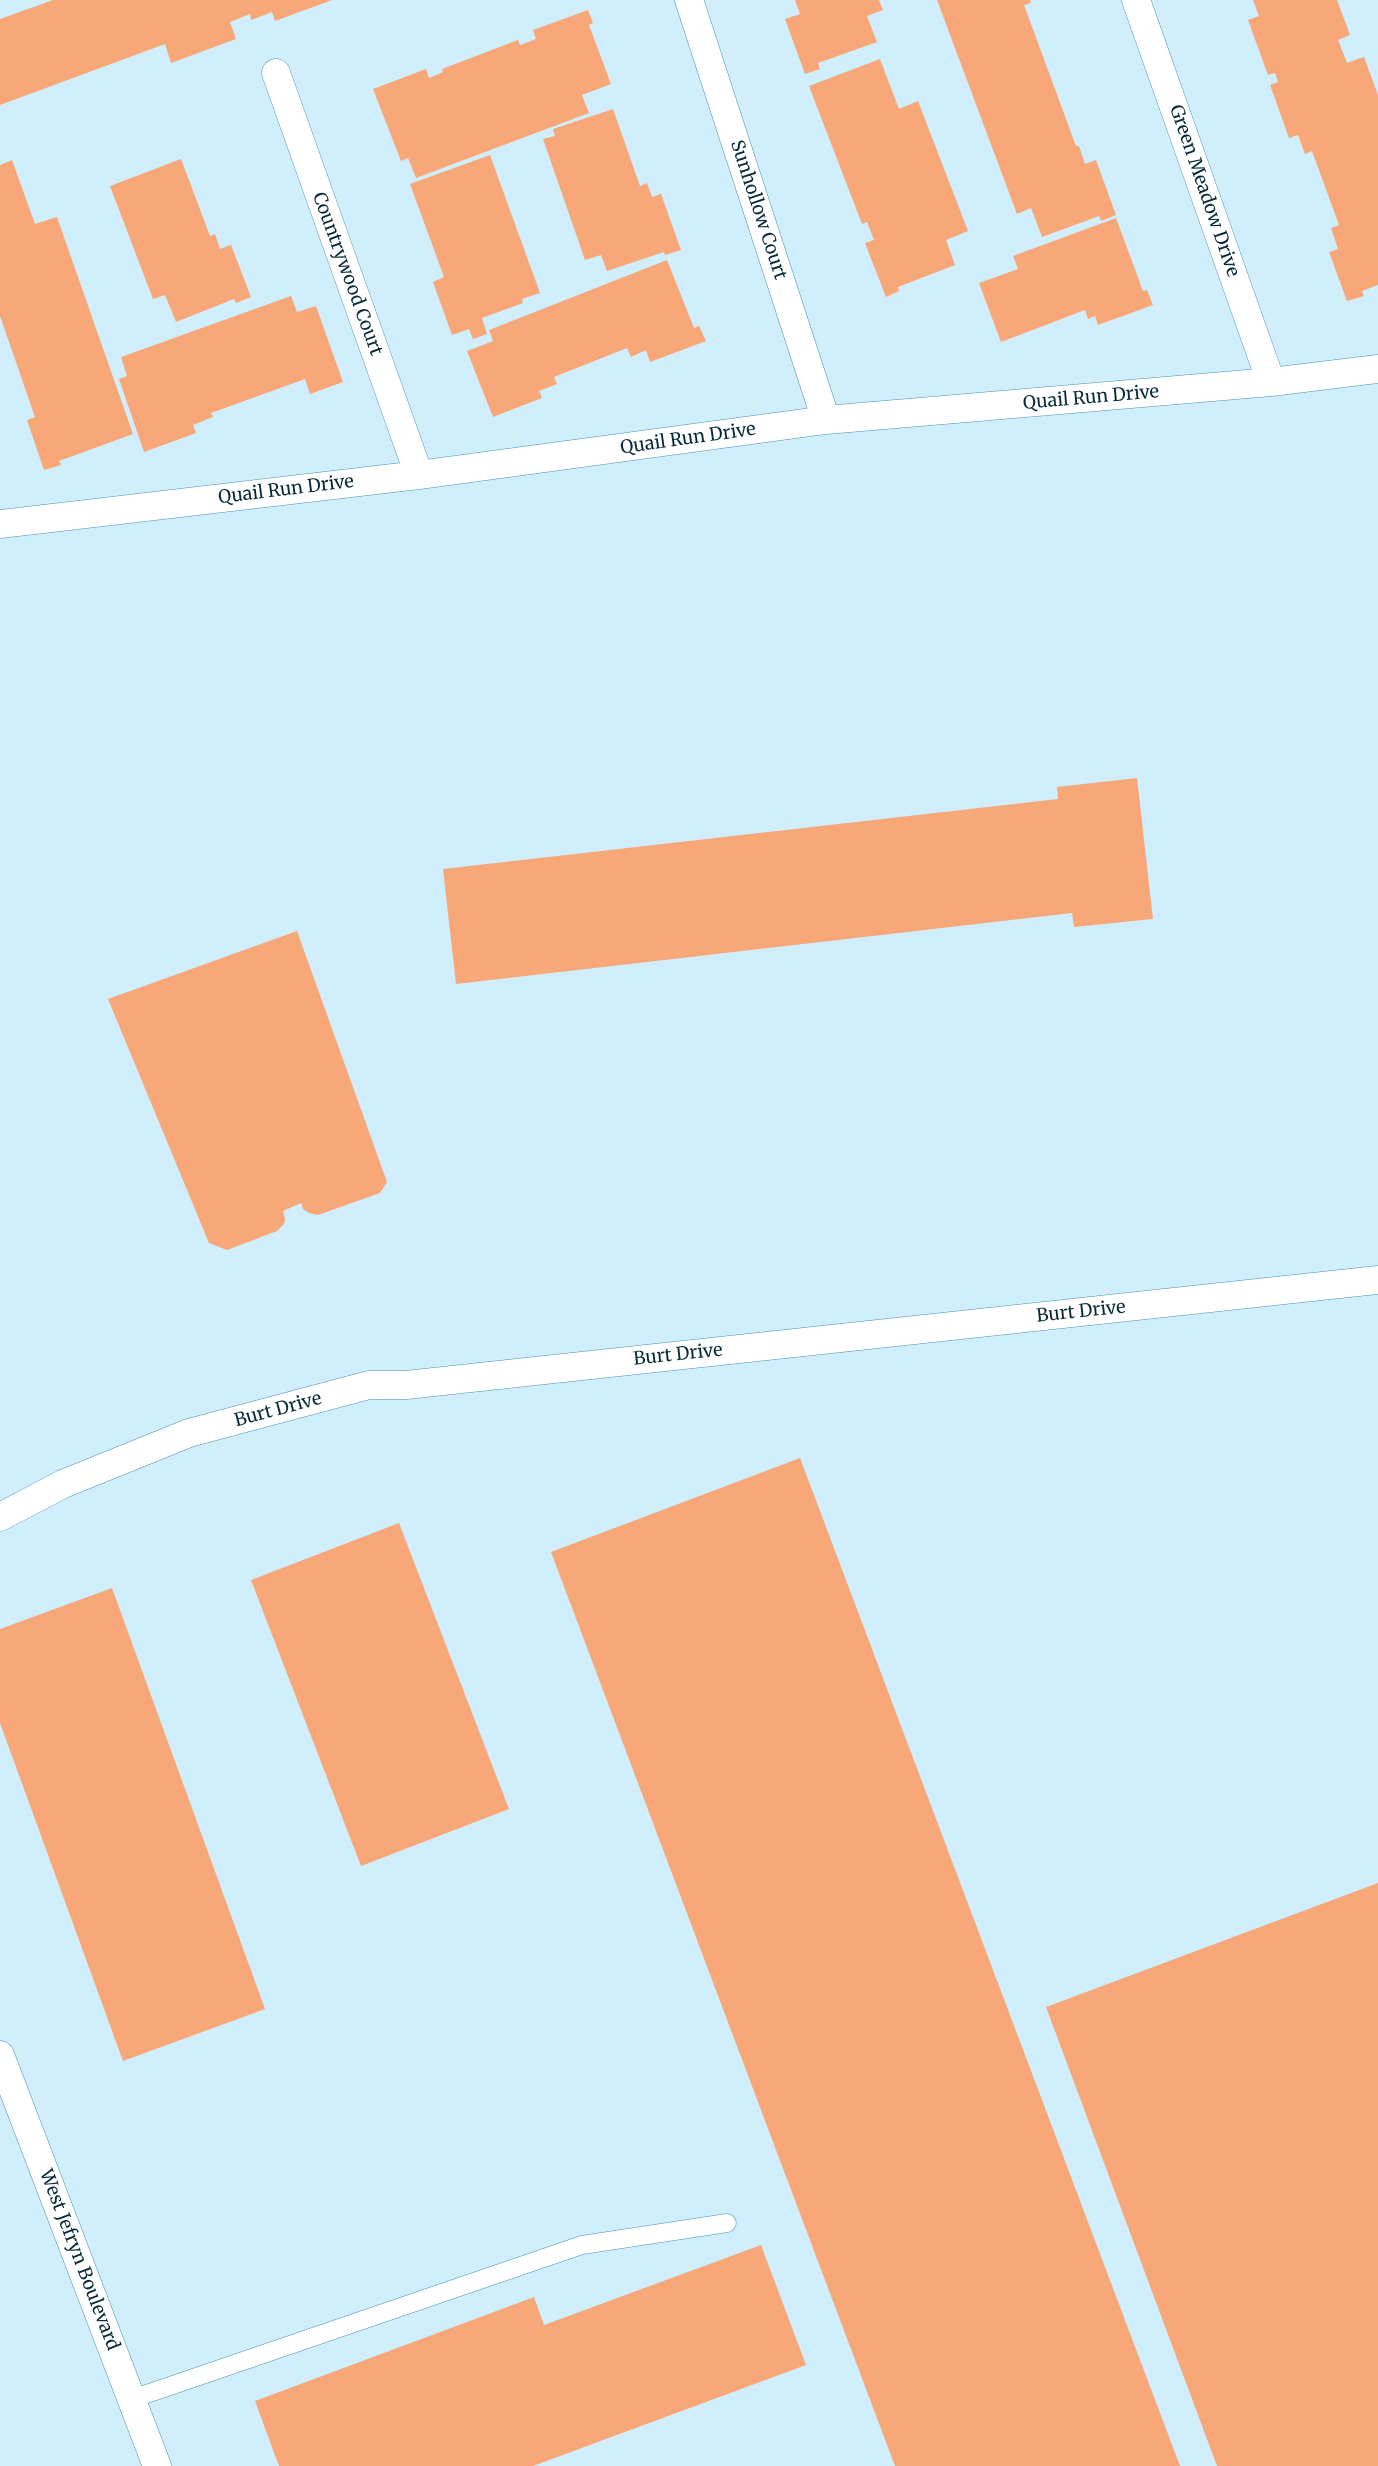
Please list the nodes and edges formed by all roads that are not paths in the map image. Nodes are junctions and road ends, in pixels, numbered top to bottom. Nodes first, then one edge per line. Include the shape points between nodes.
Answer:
1 (689, 0) edge
2 (1136, 0) edge
3 (276, 73) dead end
4 (1378, 370) edge
5 (1271, 382) junction
6 (826, 420) junction
7 (419, 475) junction
8 (0, 524) edge
9 (1378, 1280) edge
10 (0, 1517) edge
11 (0, 2055) edge
12 (727, 2223) dead end
13 (132, 2399) junction
14 (157, 2466) edge

1 - 6 street, Sunhollow Court
2 - 5 street, Green Meadow Drive
3 - 7 street, Countrywood Court
4 - 5 street, Quail Run Drive
5 - 6 street, Quail Run Drive
6 - 7 street, Quail Run Drive
7 - 8 street, Quail Run Drive
9 - 10 street, Burt Drive via 416,1384 369,1385 189,1434 63,1484
11 - 13 street, West Jefryn Boulevard
12 - 13 lane via 582,2245
13 - 14 street, West Jefryn Boulevard

